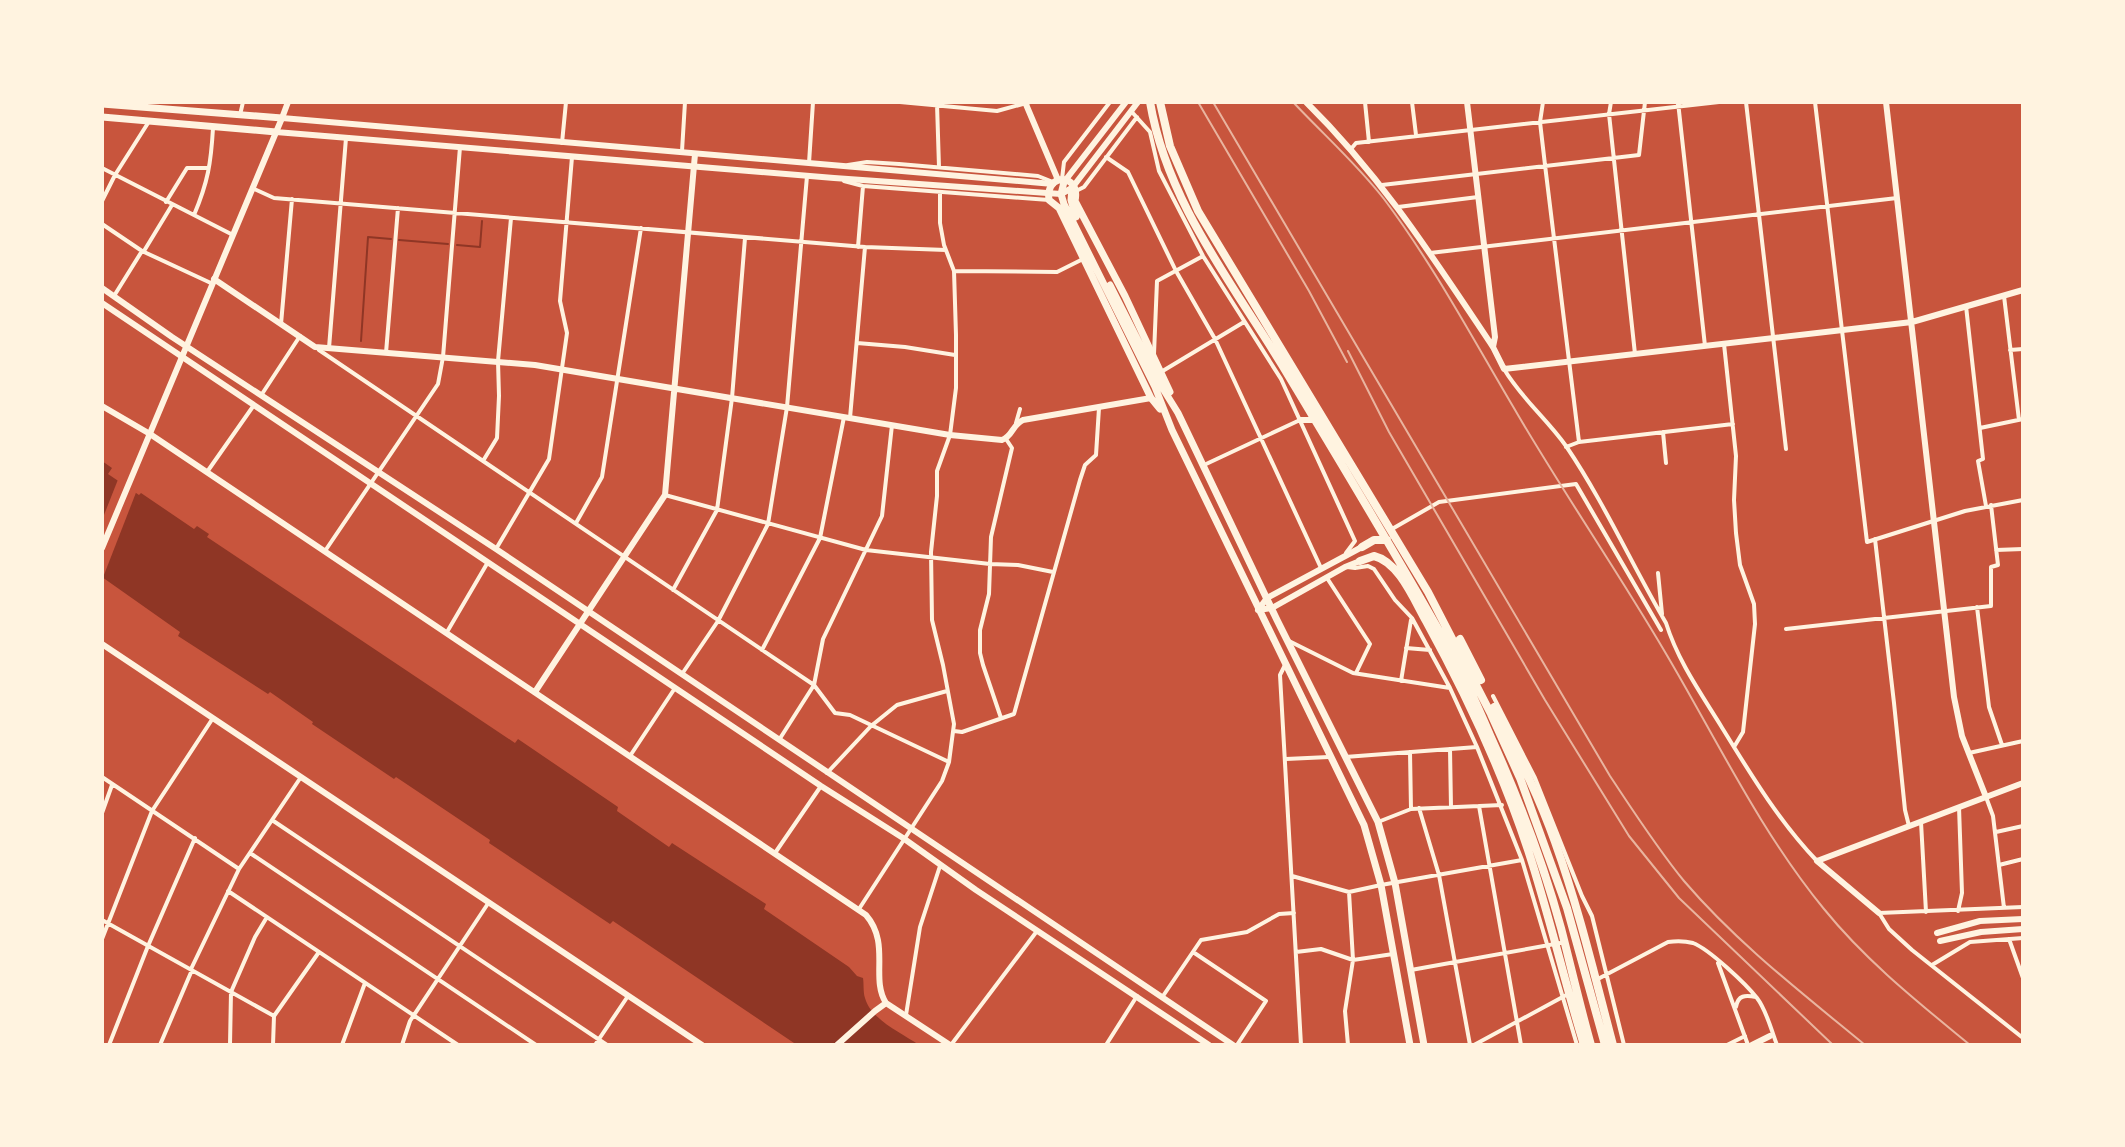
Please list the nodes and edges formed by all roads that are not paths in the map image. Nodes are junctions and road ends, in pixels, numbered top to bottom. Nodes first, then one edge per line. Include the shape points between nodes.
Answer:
1 (243, 102) edge
2 (288, 102) edge
3 (566, 102) edge
4 (685, 102) edge
5 (813, 102) edge
6 (900, 102) edge
7 (1110, 102) edge
8 (1124, 102) edge
9 (1138, 102) edge
10 (1150, 102) edge
11 (1160, 102) edge
12 (1306, 102) edge
13 (1317, 102) edge
14 (1365, 102) edge
15 (1412, 102) edge
16 (1467, 102) edge
17 (1543, 102) edge
18 (1611, 102) edge
19 (1645, 102) edge
20 (1719, 102) edge
21 (1746, 102) edge
22 (1815, 102) edge
23 (1886, 102) edge
24 (103, 103) edge
25 (937, 103) edge
26 (1027, 103) edge
27 (1678, 104) edge
28 (158, 105) edge
29 (1644, 110) junction
30 (1318, 114) junction
31 (1609, 114) junction
32 (240, 115) junction
33 (102, 117) edge
34 (1137, 117) junction
35 (282, 118) junction
36 (149, 121) junction
37 (1540, 122) junction
38 (213, 126) junction
39 (1470, 130) junction
40 (276, 132) junction
41 (1416, 137) junction
42 (346, 138) junction
43 (1369, 142) junction
44 (562, 143) junction
45 (460, 147) junction
46 (1351, 149) junction
47 (682, 153) junction
48 (695, 154) junction
49 (572, 157) junction
50 (1106, 157) junction
51 (1614, 157) junction
52 (809, 164) junction
53 (1545, 165) junction
54 (833, 166) junction
55 (693, 167) junction
56 (939, 167) junction
57 (102, 168) edge
58 (210, 168) junction
59 (1476, 174) junction
60 (115, 175) junction
61 (807, 176) junction
62 (834, 178) junction
63 (1059, 181) junction
64 (1382, 185) junction
65 (863, 186) junction
66 (252, 188) junction
67 (938, 189) junction
68 (1074, 189) junction
69 (1061, 194) junction
70 (1478, 197) junction
71 (1897, 198) junction
72 (292, 199) junction
73 (1049, 200) junction
74 (102, 201) edge
75 (1075, 201) junction
76 (340, 203) junction
77 (169, 204) junction
78 (1827, 206) junction
79 (1398, 207) junction
80 (398, 208) junction
81 (1059, 208) junction
82 (455, 213) junction
83 (1759, 213) junction
84 (194, 215) junction
85 (511, 218) junction
86 (567, 222) junction
87 (1690, 222) junction
88 (102, 224) edge
89 (641, 228) junction
90 (1622, 229) junction
91 (688, 233) junction
92 (233, 235) junction
93 (1554, 237) junction
94 (745, 238) junction
95 (801, 242) junction
96 (1483, 246) junction
97 (858, 247) junction
98 (865, 247) junction
99 (946, 250) junction
100 (143, 252) junction
101 (1430, 253) junction
102 (1203, 256) junction
103 (1083, 259) junction
104 (954, 271) junction
105 (1176, 271) junction
106 (214, 282) junction
107 (102, 288) edge
108 (2023, 290) edge
109 (114, 296) junction
110 (2004, 296) junction
111 (102, 303) edge
112 (1966, 306) junction
113 (1244, 322) junction
114 (1912, 322) junction
115 (281, 324) junction
116 (1842, 331) junction
117 (300, 336) junction
118 (1215, 339) junction
119 (1773, 339) junction
120 (857, 343) junction
121 (1724, 344) junction
122 (186, 345) junction
123 (1705, 346) junction
124 (315, 347) junction
125 (1493, 347) junction
126 (329, 348) junction
127 (2023, 349) edge
128 (2010, 350) junction
129 (386, 353) junction
130 (1635, 354) junction
131 (955, 355) junction
132 (182, 357) junction
133 (443, 357) junction
134 (1154, 357) junction
135 (498, 361) junction
136 (1569, 362) junction
137 (562, 369) junction
138 (1504, 369) junction
139 (1161, 372) junction
140 (617, 378) junction
141 (1157, 385) junction
142 (674, 388) junction
143 (262, 394) junction
144 (732, 398) junction
145 (1151, 398) junction
146 (254, 405) junction
147 (102, 406) edge
148 (787, 407) junction
149 (1099, 408) junction
150 (1020, 409) dead end
151 (1178, 413) junction
152 (417, 416) junction
153 (847, 418) junction
154 (1166, 418) junction
155 (1300, 420) junction
156 (2021, 420) edge
157 (1016, 423) junction
158 (1733, 424) junction
159 (892, 425) junction
160 (1980, 428) junction
161 (1663, 432) junction
162 (150, 434) junction
163 (950, 435) junction
164 (1260, 438) junction
165 (1006, 439) junction
166 (1579, 442) junction
167 (1566, 447) junction
168 (1786, 449) dead end
169 (483, 461) junction
170 (1666, 463) dead end
171 (1203, 466) junction
172 (207, 472) junction
173 (378, 472) junction
174 (371, 483) junction
175 (529, 492) junction
176 (665, 495) junction
177 (2023, 500) edge
178 (1988, 506) junction
179 (717, 510) junction
180 (1934, 522) junction
181 (576, 523) junction
182 (768, 524) junction
183 (1383, 531) junction
184 (820, 538) junction
185 (1875, 539) junction
186 (1362, 547) joint
187 (102, 548) edge
188 (496, 549) junction
189 (2023, 549) edge
190 (866, 550) junction
191 (1996, 550) junction
192 (325, 551) junction
193 (624, 557) junction
194 (1341, 557) junction
195 (931, 558) junction
196 (488, 562) junction
197 (990, 564) junction
198 (1364, 564) junction
199 (1321, 568) junction
200 (1053, 572) junction
201 (1658, 573) dead end
202 (1327, 578) junction
203 (673, 590) junction
204 (1267, 598) junction
205 (1977, 607) junction
206 (1272, 608) junction
207 (1258, 610) junction
208 (587, 612) junction
209 (1944, 612) junction
210 (1662, 615) junction
211 (1412, 618) junction
212 (1884, 618) junction
213 (718, 621) junction
214 (579, 623) junction
215 (1786, 629) dead end
216 (1661, 630) dead end
217 (446, 633) junction
218 (1286, 639) junction
219 (102, 644) edge
220 (1406, 648) junction
221 (762, 650) junction
222 (1430, 650) junction
223 (1286, 663) junction
224 (1356, 673) junction
225 (682, 674) junction
226 (1401, 681) junction
227 (814, 685) junction
228 (675, 687) junction
229 (1450, 688) junction
230 (947, 691) junction
231 (535, 692) junction
232 (1493, 696) dead end
233 (213, 718) junction
234 (1001, 718) junction
235 (871, 726) junction
236 (954, 731) junction
237 (779, 740) junction
238 (1495, 741) junction
239 (2023, 741) edge
240 (2002, 745) junction
241 (1477, 747) junction
242 (1734, 747) junction
243 (1450, 749) junction
244 (1410, 752) junction
245 (1969, 753) junction
246 (1524, 755) junction
247 (630, 756) junction
248 (1331, 757) junction
249 (1345, 757) junction
250 (1285, 759) junction
251 (949, 762) junction
252 (1486, 767) junction
253 (827, 773) junction
254 (102, 777) edge
255 (301, 777) junction
256 (2023, 783) edge
257 (112, 785) junction
258 (821, 786) junction
259 (1986, 797) junction
260 (1502, 805) junction
261 (1479, 806) junction
262 (1451, 807) junction
263 (1959, 807) junction
264 (1419, 808) junction
265 (1411, 809) junction
266 (152, 811) junction
267 (102, 813) edge
268 (272, 820) junction
269 (1378, 822) junction
270 (1921, 822) junction
271 (1909, 826) junction
272 (2023, 826) edge
273 (910, 827) junction
274 (1996, 832) junction
275 (195, 838) junction
276 (903, 838) junction
277 (250, 853) junction
278 (775, 853) junction
279 (2023, 859) edge
280 (1522, 860) junction
281 (1817, 861) junction
282 (941, 865) junction
283 (1999, 865) junction
284 (1489, 867) junction
285 (239, 869) junction
286 (1439, 875) junction
287 (1292, 876) junction
288 (1395, 883) junction
289 (1381, 885) junction
290 (228, 891) junction
291 (1349, 892) junction
292 (489, 902) junction
293 (2023, 907) edge
294 (2004, 908) junction
295 (859, 909) junction
296 (1958, 911) junction
297 (1926, 912) junction
298 (1294, 913) junction
299 (1879, 913) junction
300 (267, 917) junction
301 (2023, 919) edge
302 (102, 920) edge
303 (108, 923) junction
304 (2023, 929) edge
305 (1037, 931) junction
306 (1937, 933) dead end
307 (1596, 935) junction
308 (2023, 938) edge
309 (102, 939) edge
310 (2009, 939) junction
311 (1940, 941) dead end
312 (460, 945) junction
313 (148, 946) junction
314 (1549, 946) junction
315 (319, 952) junction
316 (1193, 952) junction
317 (1296, 952) junction
318 (1504, 953) junction
319 (1393, 954) junction
320 (1353, 960) junction
321 (1718, 961) junction
322 (1455, 962) junction
323 (1932, 965) junction
324 (191, 970) junction
325 (1411, 970) junction
326 (1605, 975) junction
327 (2023, 978) edge
328 (437, 979) junction
329 (365, 983) junction
330 (231, 992) junction
331 (628, 996) junction
332 (1138, 996) junction
333 (1163, 997) junction
334 (1563, 997) junction
335 (1757, 998) junction
336 (886, 1003) junction
337 (1735, 1009) junction
338 (906, 1015) junction
339 (274, 1016) junction
340 (413, 1016) junction
341 (1517, 1022) junction
342 (1745, 1036) junction
343 (1770, 1036) dead end
344 (2023, 1038) edge
345 (599, 1039) junction
346 (1763, 1044) edge
347 (109, 1045) edge
348 (160, 1045) edge
349 (230, 1045) edge
350 (273, 1045) edge
351 (342, 1045) edge
352 (402, 1045) edge
353 (458, 1045) edge
354 (536, 1045) edge
355 (595, 1045) edge
356 (607, 1045) edge
357 (702, 1045) edge
358 (837, 1045) edge
359 (950, 1045) edge
360 (1106, 1045) edge
361 (1209, 1045) edge
362 (1235, 1045) edge
363 (1301, 1045) edge
364 (1348, 1045) edge
365 (1410, 1045) edge
366 (1424, 1045) edge
367 (1472, 1045) edge
368 (1521, 1045) edge
369 (1577, 1045) edge
370 (1584, 1045) edge
371 (1591, 1045) edge
372 (1605, 1045) edge
373 (1613, 1045) edge
374 (1624, 1045) edge
375 (1727, 1045) edge
376 (1750, 1045) edge
377 (1777, 1045) edge

1 - 32 street
2 - 35 street
3 - 44 street
4 - 47 street
5 - 52 street
6 - 25 street
7 - 63 street via 1064,162
8 - 34 street
8 - 63 street
9 - 68 street
10 - 371 highway via 1169,171 1190,218 1419,596 1477,706 1536,849
11 - 372 highway via 1170,146 1198,211 1428,592 1491,714 1567,908
12 - 30 street
13 - 30 street
14 - 43 street
15 - 41 street
16 - 39 street
17 - 37 street
18 - 31 street
19 - 29 street
20 - 27 street
21 - 83 street
22 - 78 street
23 - 71 street
24 - 28 main road
25 - 26 street via 997,111
25 - 56 street
26 - 63 street
27 - 29 street
27 - 87 street
28 - 32 main road
29 - 31 street
29 - 51 street via 1639,155
30 - 46 street
31 - 37 street
31 - 51 street
32 - 35 main road
33 - 36 main road
34 - 50 street
34 - 102 street via 1150,132 1159,171
35 - 40 street
35 - 44 street
36 - 38 main road
36 - 60 street
37 - 39 street
37 - 53 street
38 - 40 main road
38 - 58 street
39 - 41 street
39 - 59 street
40 - 42 street
40 - 66 street
41 - 43 street
42 - 45 street
42 - 76 street
43 - 46 street
44 - 47 street
45 - 49 street
45 - 82 street
46 - 64 street
47 - 48 street
48 - 52 street
48 - 55 street
49 - 55 street
49 - 86 street
50 - 68 street via 1084,187
50 - 105 street via 1128,172
51 - 53 street
51 - 90 street
52 - 54 street
53 - 59 street
53 - 93 street
54 - 56 street via 867,162
54 - 63 street via 1049,185
55 - 61 street
55 - 91 street
56 - 63 street
57 - 60 street
58 - 77 street via 187,168
58 - 84 street
59 - 64 street
59 - 70 street
60 - 74 street
60 - 77 street
61 - 62 street
61 - 95 street
62 - 65 street
62 - 67 street
63 - 68 main road via 1072,183
63 - 69 main road
63 - 73 main road via 1048,190
64 - 79 street
65 - 67 street
65 - 97 street
66 - 72 street
66 - 92 street
67 - 69 street
67 - 73 street
67 - 99 street
68 - 69 street
68 - 75 main road
68 - 141 main road via 1075,214
69 - 141 main road
70 - 79 street
70 - 96 street
71 - 78 street
71 - 114 street
72 - 76 street
72 - 115 street
73 - 81 main road
75 - 81 main road
75 - 134 main road
76 - 80 street
76 - 126 street
77 - 84 street
77 - 100 street
78 - 83 street
78 - 116 street
79 - 101 street
80 - 82 street
80 - 129 street
81 - 103 main road
82 - 85 street
82 - 133 street
83 - 87 street
83 - 119 street
84 - 92 street
85 - 86 street
85 - 135 street
86 - 89 street
86 - 137 street via 560,301 567,333
87 - 90 street
87 - 123 street
88 - 100 street
89 - 91 street
89 - 140 street
90 - 93 street
90 - 130 street
91 - 94 street
91 - 142 street
92 - 106 street
93 - 96 street
93 - 136 street
94 - 95 street
94 - 144 street
95 - 97 street
95 - 148 street
96 - 101 street
96 - 125 street
97 - 98 street
98 - 99 street
98 - 120 street
99 - 104 street
100 - 106 street
100 - 109 street
101 - 125 street
102 - 105 street
102 - 113 street
103 - 104 street via 1057,272
103 - 145 main road
104 - 131 street
105 - 118 street
105 - 134 street via 1157,281
106 - 115 street
106 - 122 street
107 - 109 street
108 - 110 street
109 - 122 street
110 - 112 street
110 - 128 street
111 - 132 street
112 - 114 street
112 - 160 street
113 - 118 street
113 - 155 street
114 - 116 street
114 - 180 street
115 - 117 street
116 - 119 street
116 - 185 street via 1867,542
117 - 124 street
117 - 143 street
118 - 139 street
118 - 164 street
119 - 121 street
119 - 168 street
120 - 131 street
120 - 153 street
121 - 123 street
121 - 158 street
122 - 132 street
122 - 143 street
123 - 130 street
124 - 126 street
124 - 152 street
125 - 138 street
126 - 129 street
127 - 128 street
128 - 156 street
129 - 133 street
130 - 136 street
131 - 163 street
132 - 146 street
132 - 162 street
133 - 135 street
133 - 152 street via 438,384
134 - 139 main road
135 - 137 street
135 - 169 street via 497,438
136 - 138 street
136 - 166 street
137 - 140 street
137 - 175 street via 549,459
138 - 167 street
139 - 151 main road
140 - 142 street
140 - 181 street via 602,477
141 - 151 main road
141 - 154 main road
142 - 144 street
142 - 176 street
143 - 173 street
144 - 148 street
144 - 179 street
145 - 149 street
145 - 154 main road
146 - 172 street
146 - 174 street
147 - 162 street
148 - 153 street
148 - 182 street
149 - 157 street
149 - 200 street via 1096,455 1085,465
150 - 157 street
151 - 171 main road
152 - 169 street
152 - 173 street
153 - 159 street
153 - 184 street
154 - 207 main road
155 - 164 street
155 - 183 street via 1317,421
155 - 194 street via 1355,541
156 - 160 street
157 - 165 street
158 - 161 street
158 - 242 street via 1736,533 1755,624 1743,732
159 - 163 street
159 - 190 street via 882,516
160 - 178 street via 1983,459 1978,461
161 - 166 street
161 - 170 street
162 - 172 street
162 - 187 street
163 - 165 street
163 - 195 street via 937,471
164 - 171 street
164 - 199 street
165 - 197 street via 1012,448 991,537
166 - 167 street
167 - 210 street
169 - 175 street
171 - 204 main road
172 - 192 street
173 - 174 street
173 - 188 street
174 - 192 street
174 - 196 street
175 - 181 street
175 - 188 street
176 - 179 street
176 - 193 street
177 - 178 street
178 - 180 street
178 - 191 street
179 - 182 street
179 - 203 street
180 - 185 street
180 - 209 street
181 - 193 street
182 - 184 street
182 - 213 street
183 - 216 street via 1439,502 1576,484
183 - 238 street via 1453,650
184 - 190 street
184 - 221 street
185 - 212 street
186 - 194 street
186 - 373 highway via 1374,540 1401,546 1466,649 1555,840
188 - 208 street
189 - 191 street
190 - 195 street
190 - 227 street via 823,639
191 - 205 street via 1991,606
192 - 217 street
193 - 203 street
193 - 208 street
194 - 199 street
195 - 197 street
195 - 230 street via 932,620
196 - 214 street
196 - 217 street
197 - 200 street
197 - 234 street via 980,653
198 - 202 street
198 - 211 street via 1374,569
198 - 370 highway via 1374,556 1392,565 1447,660 1506,788
199 - 204 street
200 - 234 street via 1014,714
201 - 210 street
202 - 206 street
202 - 224 street via 1370,644
203 - 213 street
204 - 206 main road
204 - 207 street
205 - 209 street
205 - 240 street via 1989,707
206 - 207 street
206 - 218 main road
207 - 223 main road
208 - 214 street
208 - 225 street
209 - 212 street
209 - 245 street via 1957,716
210 - 242 street via 1674,649
211 - 220 street
211 - 222 street
212 - 215 street
212 - 271 street
213 - 221 street
213 - 225 street
214 - 228 street
214 - 231 street
217 - 231 street
218 - 224 street
218 - 249 main road
219 - 233 street
220 - 222 street
220 - 226 street
221 - 227 street
222 - 229 street
223 - 248 main road
223 - 250 street via 1280,675
224 - 226 street
225 - 237 street
226 - 229 street
227 - 235 street via 835,713
227 - 237 street
228 - 247 street
228 - 258 street
229 - 241 street
230 - 235 street via 897,705
230 - 236 street
231 - 247 street
232 - 246 street
233 - 255 street
233 - 266 street
234 - 236 street
235 - 251 street
235 - 253 street
236 - 251 street
237 - 253 street
238 - 246 street
238 - 252 street via 1494,761
239 - 240 street
240 - 245 street
241 - 243 street
241 - 252 street
242 - 281 street via 1771,806
243 - 244 street
243 - 262 street
244 - 249 street
244 - 265 street
245 - 259 street
246 - 307 street
247 - 278 street
248 - 250 street
248 - 289 main road via 1364,825
249 - 269 main road
250 - 287 street
251 - 273 street
252 - 260 street
253 - 273 street
254 - 257 street
255 - 268 street
255 - 292 street
256 - 259 street
257 - 266 street
257 - 267 street
258 - 276 street
258 - 278 street
259 - 263 street
259 - 274 street
260 - 261 street
260 - 280 street
261 - 262 street
261 - 284 street
262 - 264 street
263 - 270 street
263 - 296 street
264 - 265 street
264 - 286 street
265 - 269 street
266 - 275 street
266 - 303 street
268 - 277 street
268 - 312 street
269 - 288 main road
270 - 271 street
270 - 297 street
271 - 281 street
272 - 274 street
273 - 276 street
273 - 333 street
274 - 283 street
275 - 285 street
275 - 313 street
276 - 282 street
276 - 295 street
277 - 285 street
277 - 328 street
278 - 295 street
279 - 283 street
280 - 284 street
280 - 314 street
281 - 299 street
282 - 305 street
282 - 338 street via 920,927
283 - 294 street
284 - 286 street
284 - 318 street
285 - 290 street
286 - 288 street
286 - 322 street
287 - 291 street
287 - 298 street
288 - 289 street
288 - 325 main road
289 - 291 street
289 - 319 main road
290 - 300 street
290 - 324 street
291 - 320 street
292 - 312 street
292 - 331 street
293 - 294 street
294 - 296 street
295 - 336 street via 877,932
296 - 297 street
297 - 299 street
298 - 316 street via 1279,914 1247,932 1201,940
298 - 317 street
299 - 323 street via 1889,929
300 - 315 street
300 - 330 street
301 - 306 street via 1980,921
302 - 303 street
303 - 309 street
303 - 313 street
304 - 311 street
305 - 332 street
305 - 359 street
307 - 314 street
307 - 326 street
308 - 310 street
310 - 323 street via 1970,942
310 - 327 street
312 - 328 street
312 - 345 street
313 - 324 street
313 - 347 street
314 - 318 street
314 - 334 street
315 - 329 street
315 - 339 street
316 - 333 street
316 - 362 street via 1266,1001
317 - 320 street via 1321,949
317 - 363 street
318 - 322 street
318 - 341 street
319 - 320 street
319 - 365 main road
320 - 364 street via 1345,1011
321 - 326 street via 1695,944 1668,942
321 - 335 street
321 - 337 street
322 - 325 street
322 - 367 street
323 - 344 street
324 - 330 street
324 - 348 street
325 - 366 main road
326 - 334 street
326 - 374 street
328 - 340 street
328 - 354 street
329 - 340 street
329 - 351 street
330 - 339 street
330 - 349 street
331 - 345 street
331 - 357 street
332 - 360 street
332 - 361 street
333 - 362 street
334 - 341 street
334 - 369 street
335 - 337 street via 1741,997
335 - 377 street
336 - 338 street
336 - 358 street
337 - 342 street
338 - 359 street
339 - 350 street
340 - 352 street
340 - 353 street
341 - 367 street
341 - 368 street
342 - 375 street
342 - 376 street
343 - 346 street
345 - 355 street
345 - 356 street
346 - 376 street

